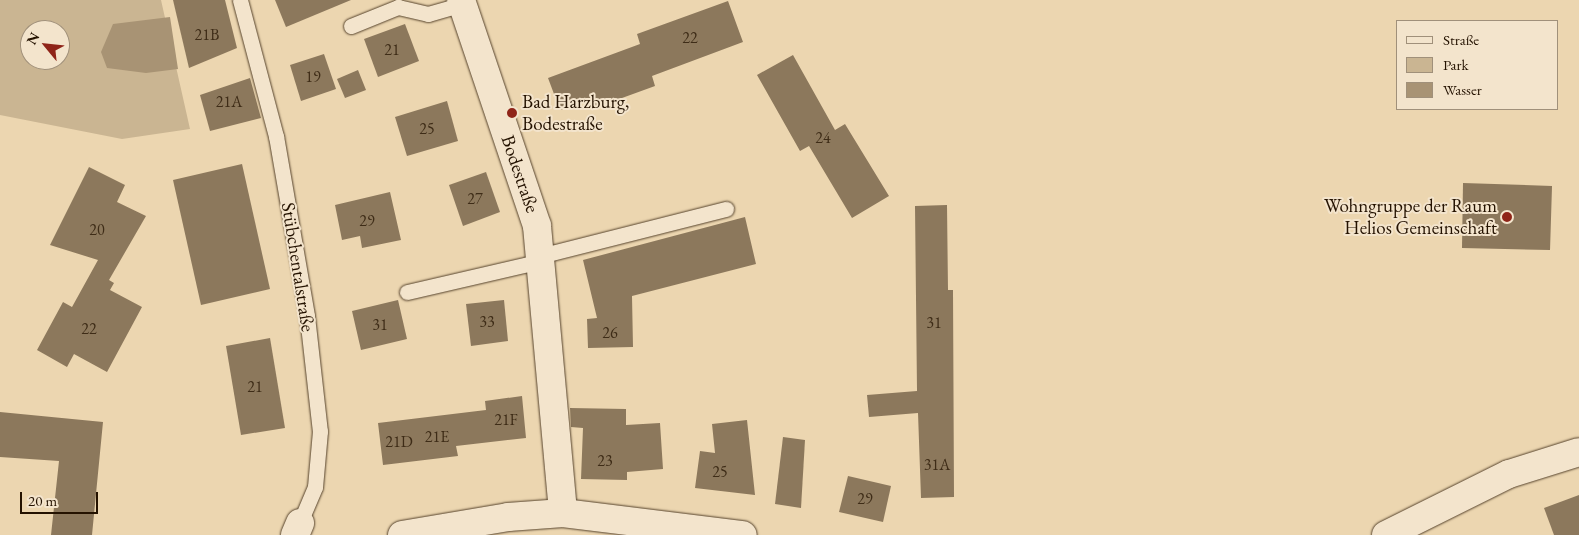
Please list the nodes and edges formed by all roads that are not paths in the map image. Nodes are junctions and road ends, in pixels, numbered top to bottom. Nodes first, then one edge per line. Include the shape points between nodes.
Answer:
1 (240, 0) edge
2 (461, 2) edge
3 (351, 26) dead end
4 (726, 209) dead end
5 (541, 259) junction
6 (408, 292) dead end
7 (1579, 452) edge
8 (563, 513) junction
9 (298, 529) edge
10 (402, 535) edge
11 (743, 535) edge
12 (1386, 535) edge

1 - 9 lane, Stübchentalstraße via 276,136 307,316 320,431 314,487
2 - 3 lane, Bodestraße via 428,14 398,7
2 - 5 street, Bodestraße via 537,226
4 - 5 lane
5 - 6 lane
5 - 8 street, Bodestraße
7 - 12 street via 1509,474
8 - 10 street via 508,517
8 - 11 street

